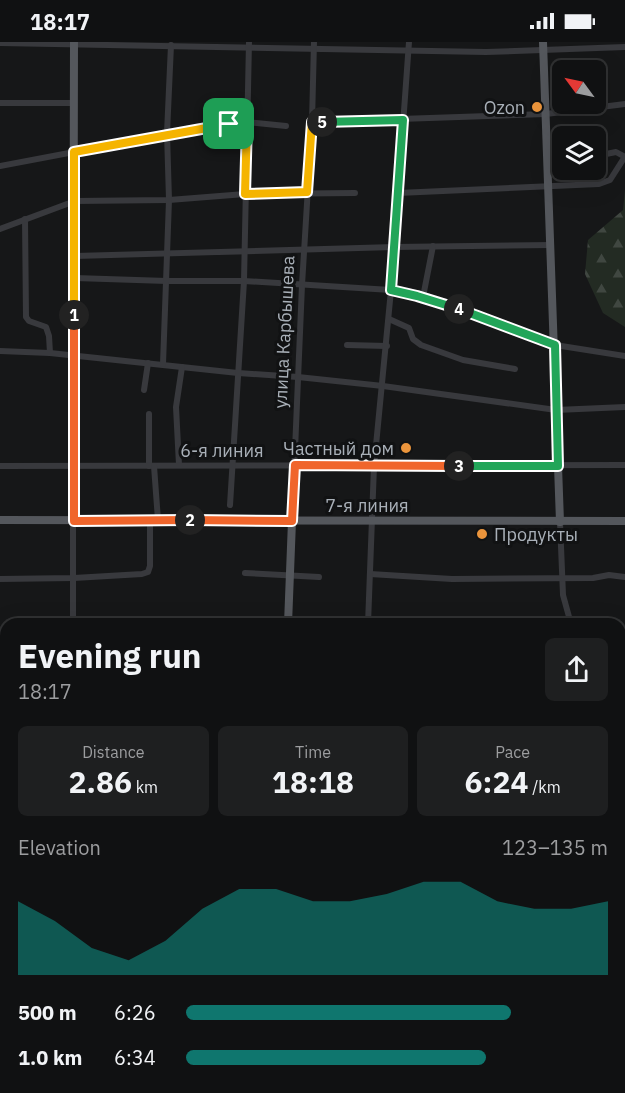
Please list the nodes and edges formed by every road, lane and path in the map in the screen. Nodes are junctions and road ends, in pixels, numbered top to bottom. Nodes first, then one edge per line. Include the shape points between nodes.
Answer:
1 (409, 42) edge
2 (74, 43) edge
3 (0, 44) edge
4 (249, 44) edge
5 (171, 45) junction
6 (314, 45) edge
7 (543, 46) edge
8 (625, 47) edge
9 (409, 50) junction
10 (0, 103) edge
11 (74, 103) junction
12 (625, 104) edge
13 (546, 114) junction
14 (403, 120) junction
15 (247, 122) junction
16 (312, 122) junction
17 (286, 126) dead end
18 (167, 133) junction
19 (74, 152) junction
20 (606, 154) edge
21 (625, 157) edge
22 (0, 166) edge
23 (549, 186) junction
24 (307, 192) junction
25 (356, 193) dead end
26 (398, 193) junction
27 (245, 194) junction
28 (169, 200) junction
29 (75, 201) junction
30 (25, 219) junction
31 (0, 229) edge
32 (551, 245) junction
33 (433, 246) junction
34 (394, 247) junction
35 (304, 249) junction
36 (244, 250) junction
37 (167, 253) junction
38 (75, 256) junction
39 (75, 278) junction
40 (167, 281) junction
41 (244, 281) junction
42 (302, 285) junction
43 (391, 290) junction
44 (423, 297) junction
45 (389, 319) junction
46 (347, 345) dead end
47 (555, 345) junction
48 (387, 346) junction
49 (0, 351) edge
50 (50, 353) junction
51 (74, 355) junction
52 (625, 356) edge
53 (148, 363) junction
54 (163, 364) junction
55 (182, 367) junction
56 (515, 369) dead end
57 (238, 373) junction
58 (298, 377) junction
59 (383, 386) junction
60 (144, 390) dead end
61 (625, 407) edge
62 (556, 410) junction
63 (149, 414) dead end
64 (73, 465) junction
65 (179, 465) junction
66 (232, 465) junction
67 (295, 465) junction
68 (625, 465) edge
69 (0, 466) edge
70 (151, 466) junction
71 (374, 466) junction
72 (558, 466) junction
73 (230, 505) dead end
74 (0, 520) edge
75 (154, 520) junction
76 (74, 521) junction
77 (292, 521) junction
78 (373, 521) junction
79 (625, 521) edge
80 (560, 522) junction
81 (245, 573) dead end
82 (370, 574) junction
83 (290, 575) junction
84 (319, 577) dead end
85 (625, 577) edge
86 (74, 578) junction
87 (562, 578) junction
88 (0, 579) edge
89 (73, 618) edge
90 (288, 618) edge
91 (368, 618) edge
92 (569, 618) edge

1 - 9 street
2 - 3 street
2 - 5 street
2 - 11 main road
4 - 5 street
4 - 6 street
4 - 15 street
5 - 18 street
6 - 9 street
6 - 16 street, улица Карбышева
7 - 8 street
7 - 9 street via 486,52
7 - 13 main road
9 - 14 street
10 - 11 street
11 - 19 main road
12 - 13 street
13 - 14 street
13 - 23 main road
14 - 16 street
14 - 26 street
15 - 17 street
15 - 18 street
15 - 27 street
16 - 24 street, улица Карбышева
18 - 19 street
18 - 28 street
19 - 22 street
19 - 29 main road
20 - 21 street via 616,152
21 - 23 street via 605,183
23 - 26 street
23 - 32 main road
24 - 25 street
24 - 27 street
24 - 35 street, улица Карбышева
26 - 34 street
27 - 28 street
27 - 36 street
28 - 29 street
28 - 37 street
29 - 30 street
29 - 38 main road
30 - 31 street
30 - 50 street via 26,317 46,327
32 - 33 street
32 - 47 main road
33 - 34 street
33 - 44 street
34 - 35 street
34 - 43 street
35 - 36 street
35 - 42 street, улица Карбышева
36 - 37 street
36 - 41 street
37 - 38 street
37 - 40 street
38 - 39 main road
39 - 40 street
39 - 51 main road
40 - 41 street
40 - 54 street
41 - 42 street
41 - 57 street
42 - 43 street
42 - 58 street, улица Карбышева
43 - 44 street
43 - 45 street
44 - 47 street
45 - 48 street
45 - 56 street via 409,328 413,339 421,345 463,360
46 - 48 street
47 - 52 street
47 - 62 main road
48 - 59 street
49 - 50 street
50 - 51 street
51 - 53 street
51 - 64 main road
53 - 54 street
53 - 60 street
54 - 55 street
55 - 57 street
55 - 65 street via 176,407
57 - 58 street
57 - 66 street
58 - 59 street
58 - 67 street, улица Карбышева
59 - 62 street
59 - 71 street
61 - 62 street
62 - 72 main road
63 - 70 street
64 - 69 street, 6-я линия
64 - 70 street, 6-я линия
64 - 76 main road
65 - 66 street, 6-я линия
65 - 70 street, 6-я линия
66 - 67 street, 6-я линия
66 - 73 street
67 - 71 street, 6-я линия
67 - 77 street, улица Карбышева
68 - 72 street, 6-я линия
70 - 75 street
71 - 72 street, 6-я линия
71 - 78 street
72 - 80 main road
74 - 76 main road, 7-я линия
75 - 76 main road, 7-я линия
75 - 77 main road, 7-я линия
75 - 86 street via 148,572
76 - 86 street
77 - 78 main road, 7-я линия
77 - 83 main road, улица Карбышева
78 - 80 main road, 7-я линия
78 - 82 street
79 - 80 main road, 7-я линия
80 - 87 street
81 - 83 street
82 - 87 street via 452,579
82 - 91 street
83 - 84 street
83 - 90 main road, улица Карбышева
85 - 87 street
86 - 88 street
86 - 89 street
87 - 92 street

